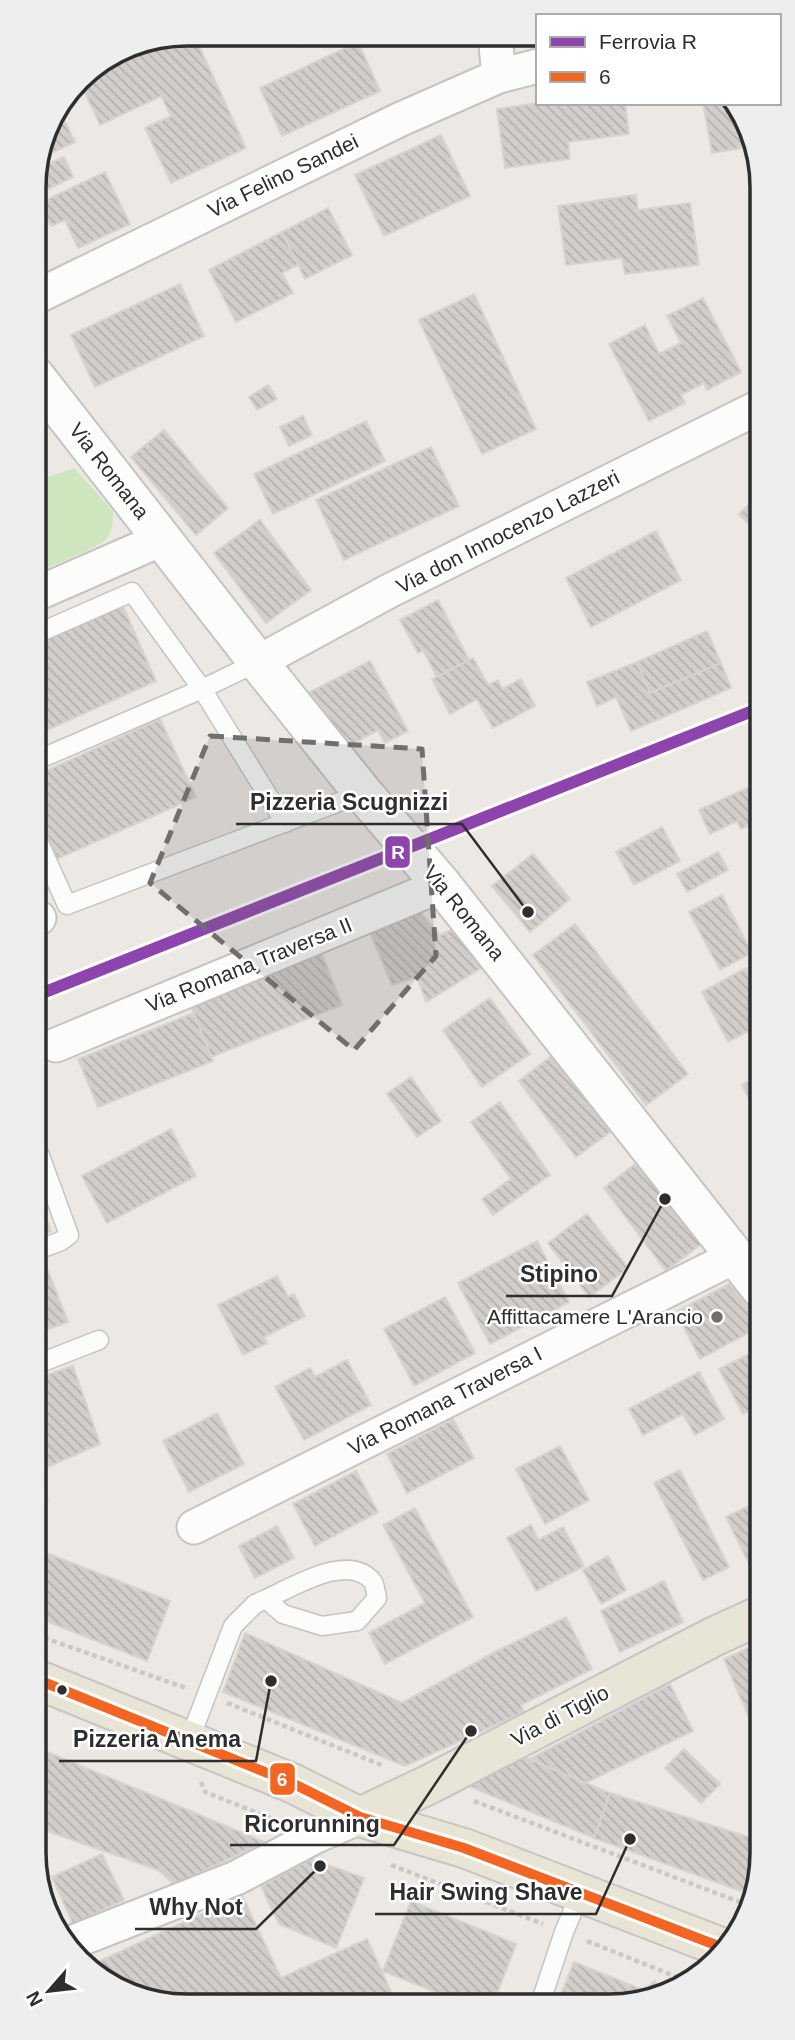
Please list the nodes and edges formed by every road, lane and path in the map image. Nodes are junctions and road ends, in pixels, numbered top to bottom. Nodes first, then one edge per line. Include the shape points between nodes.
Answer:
1 (496, 46) edge
2 (536, 67) edge
3 (499, 76) junction
4 (46, 292) edge
5 (46, 390) edge
6 (750, 412) edge
7 (162, 539) junction
8 (46, 591) edge
9 (46, 630) edge
10 (258, 662) junction
11 (202, 689) junction
12 (46, 756) edge
13 (363, 793) junction
14 (285, 822) junction
15 (46, 858) edge
16 (442, 886) junction
17 (46, 1049) edge
18 (46, 1172) edge
19 (46, 1247) edge
20 (734, 1257) junction
21 (749, 1275) edge
22 (99, 1340) dead end
23 (46, 1361) edge
24 (194, 1527) dead end
25 (266, 1599) junction
26 (749, 1620) edge
27 (46, 1683) edge
28 (189, 1741) junction
29 (360, 1817) junction
30 (581, 1892) junction
31 (76, 1941) edge
32 (715, 1945) edge
33 (543, 1994) edge

1 - 3 street
2 - 3 street, Via Felino Sandei
3 - 4 street, Via Felino Sandei
5 - 7 main road, Via Romana
6 - 10 street, Via don Innocenzo Lazzeri
7 - 8 street
7 - 10 main road, Via Romana
9 - 11 lane via 132,592
10 - 11 lane
10 - 13 main road, Via Romana
11 - 12 lane
11 - 14 lane
13 - 14 lane
13 - 16 main road, Via Romana
14 - 15 lane via 67,905
16 - 17 street, Via Romana Traversa II
16 - 20 main road, Via Romana
18 - 19 lane via 69,1235
20 - 21 main road, Via Romana
20 - 24 street, Via Romana Traversa I
22 - 23 lane
25 - 25 lane via 334,1569 357,1570 373,1582 377,1598 357,1621 322,1626 283,1614
25 - 28 lane via 233,1626
26 - 29 main road, Via di Tiglio
27 - 28 main road
28 - 29 main road
29 - 30 main road via 464,1848
29 - 31 street via 236,1878
30 - 32 main road
30 - 33 lane

